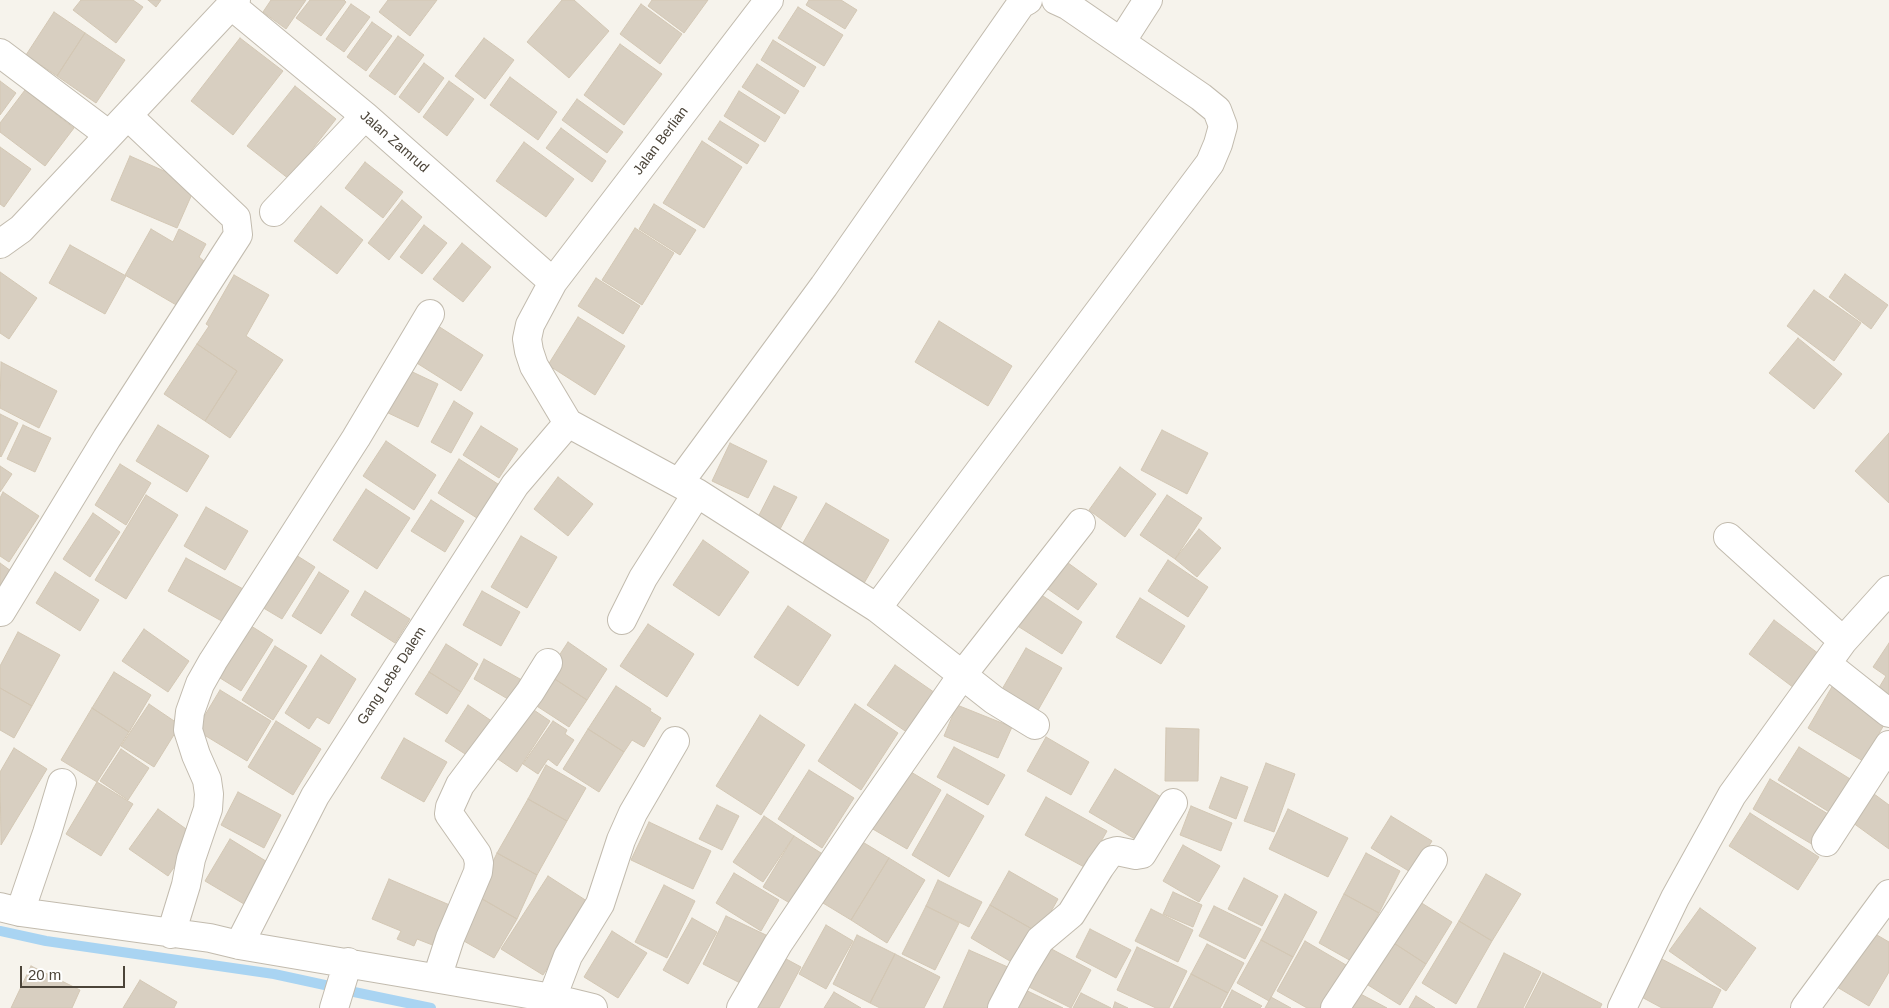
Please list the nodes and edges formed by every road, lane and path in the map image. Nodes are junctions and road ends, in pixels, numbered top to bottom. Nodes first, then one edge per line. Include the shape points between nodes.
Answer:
1 (769, 0) edge
2 (1028, 0) edge
3 (1056, 0) edge
4 (1148, 0) edge
5 (234, 3) edge
6 (1120, 42) junction
7 (0, 53) edge
8 (128, 116) junction
9 (365, 116) junction
10 (109, 135) junction
11 (274, 212) dead end
12 (0, 244) edge
13 (553, 282) junction
14 (430, 314) dead end
15 (568, 423) junction
16 (688, 488) junction
17 (1081, 523) dead end
18 (1728, 537) dead end
19 (1889, 590) edge
20 (878, 608) junction
21 (2, 612) dead end
22 (1879, 619) edge
23 (622, 620) dead end
24 (1843, 641) junction
25 (548, 663) dead end
26 (1827, 664) junction
27 (963, 674) junction
28 (1889, 713) edge
29 (1035, 725) dead end
30 (675, 741) dead end
31 (1889, 745) edge
32 (1880, 776) edge
33 (62, 783) dead end
34 (1173, 803) dead end
35 (1826, 842) dead end
36 (1433, 860) dead end
37 (1889, 894) edge
38 (10, 909) edge
39 (172, 934) junction
40 (240, 944) junction
41 (348, 962) junction
42 (437, 978) junction
43 (552, 998) junction
44 (334, 1008) edge
45 (593, 1008) edge
46 (741, 1008) edge
47 (1002, 1008) edge
48 (1335, 1008) edge
49 (1622, 1008) edge
50 (1805, 1008) edge

1 - 13 street, Jalan Berlian
2 - 16 street via 1021,4 824,286
3 - 6 street
4 - 6 street
5 - 8 street
5 - 9 street, Jalan Zamrud
6 - 20 street via 1217,110 1223,126 1210,163
7 - 10 street
8 - 10 street
8 - 21 street via 236,218 238,235
9 - 11 street
9 - 13 street, Jalan Zamrud
10 - 12 street via 20,229
13 - 15 street, Jalan Berlian via 530,325 527,339 534,366
14 - 39 street via 356,438 200,684 190,712 188,730 210,794
15 - 16 street
15 - 40 street, Gang Lebe Dalem via 515,484 315,796
16 - 20 street
16 - 23 street
17 - 27 street
18 - 24 street
19 - 22 street
20 - 27 street
22 - 24 street
24 - 26 street
25 - 42 street via 460,786 450,807 449,814 477,854 479,863
26 - 28 street
26 - 49 street via 1732,795 1675,898
27 - 29 street via 994,700
27 - 46 street via 778,944
30 - 43 street via 632,813 600,904 568,956
31 - 32 street
32 - 35 street
33 - 38 street
34 - 47 street via 1142,854 1110,853 1071,914 1040,940
36 - 48 street
37 - 50 street
38 - 39 street
39 - 40 street
40 - 41 street
41 - 42 street
41 - 44 street
42 - 43 street
43 - 45 street

